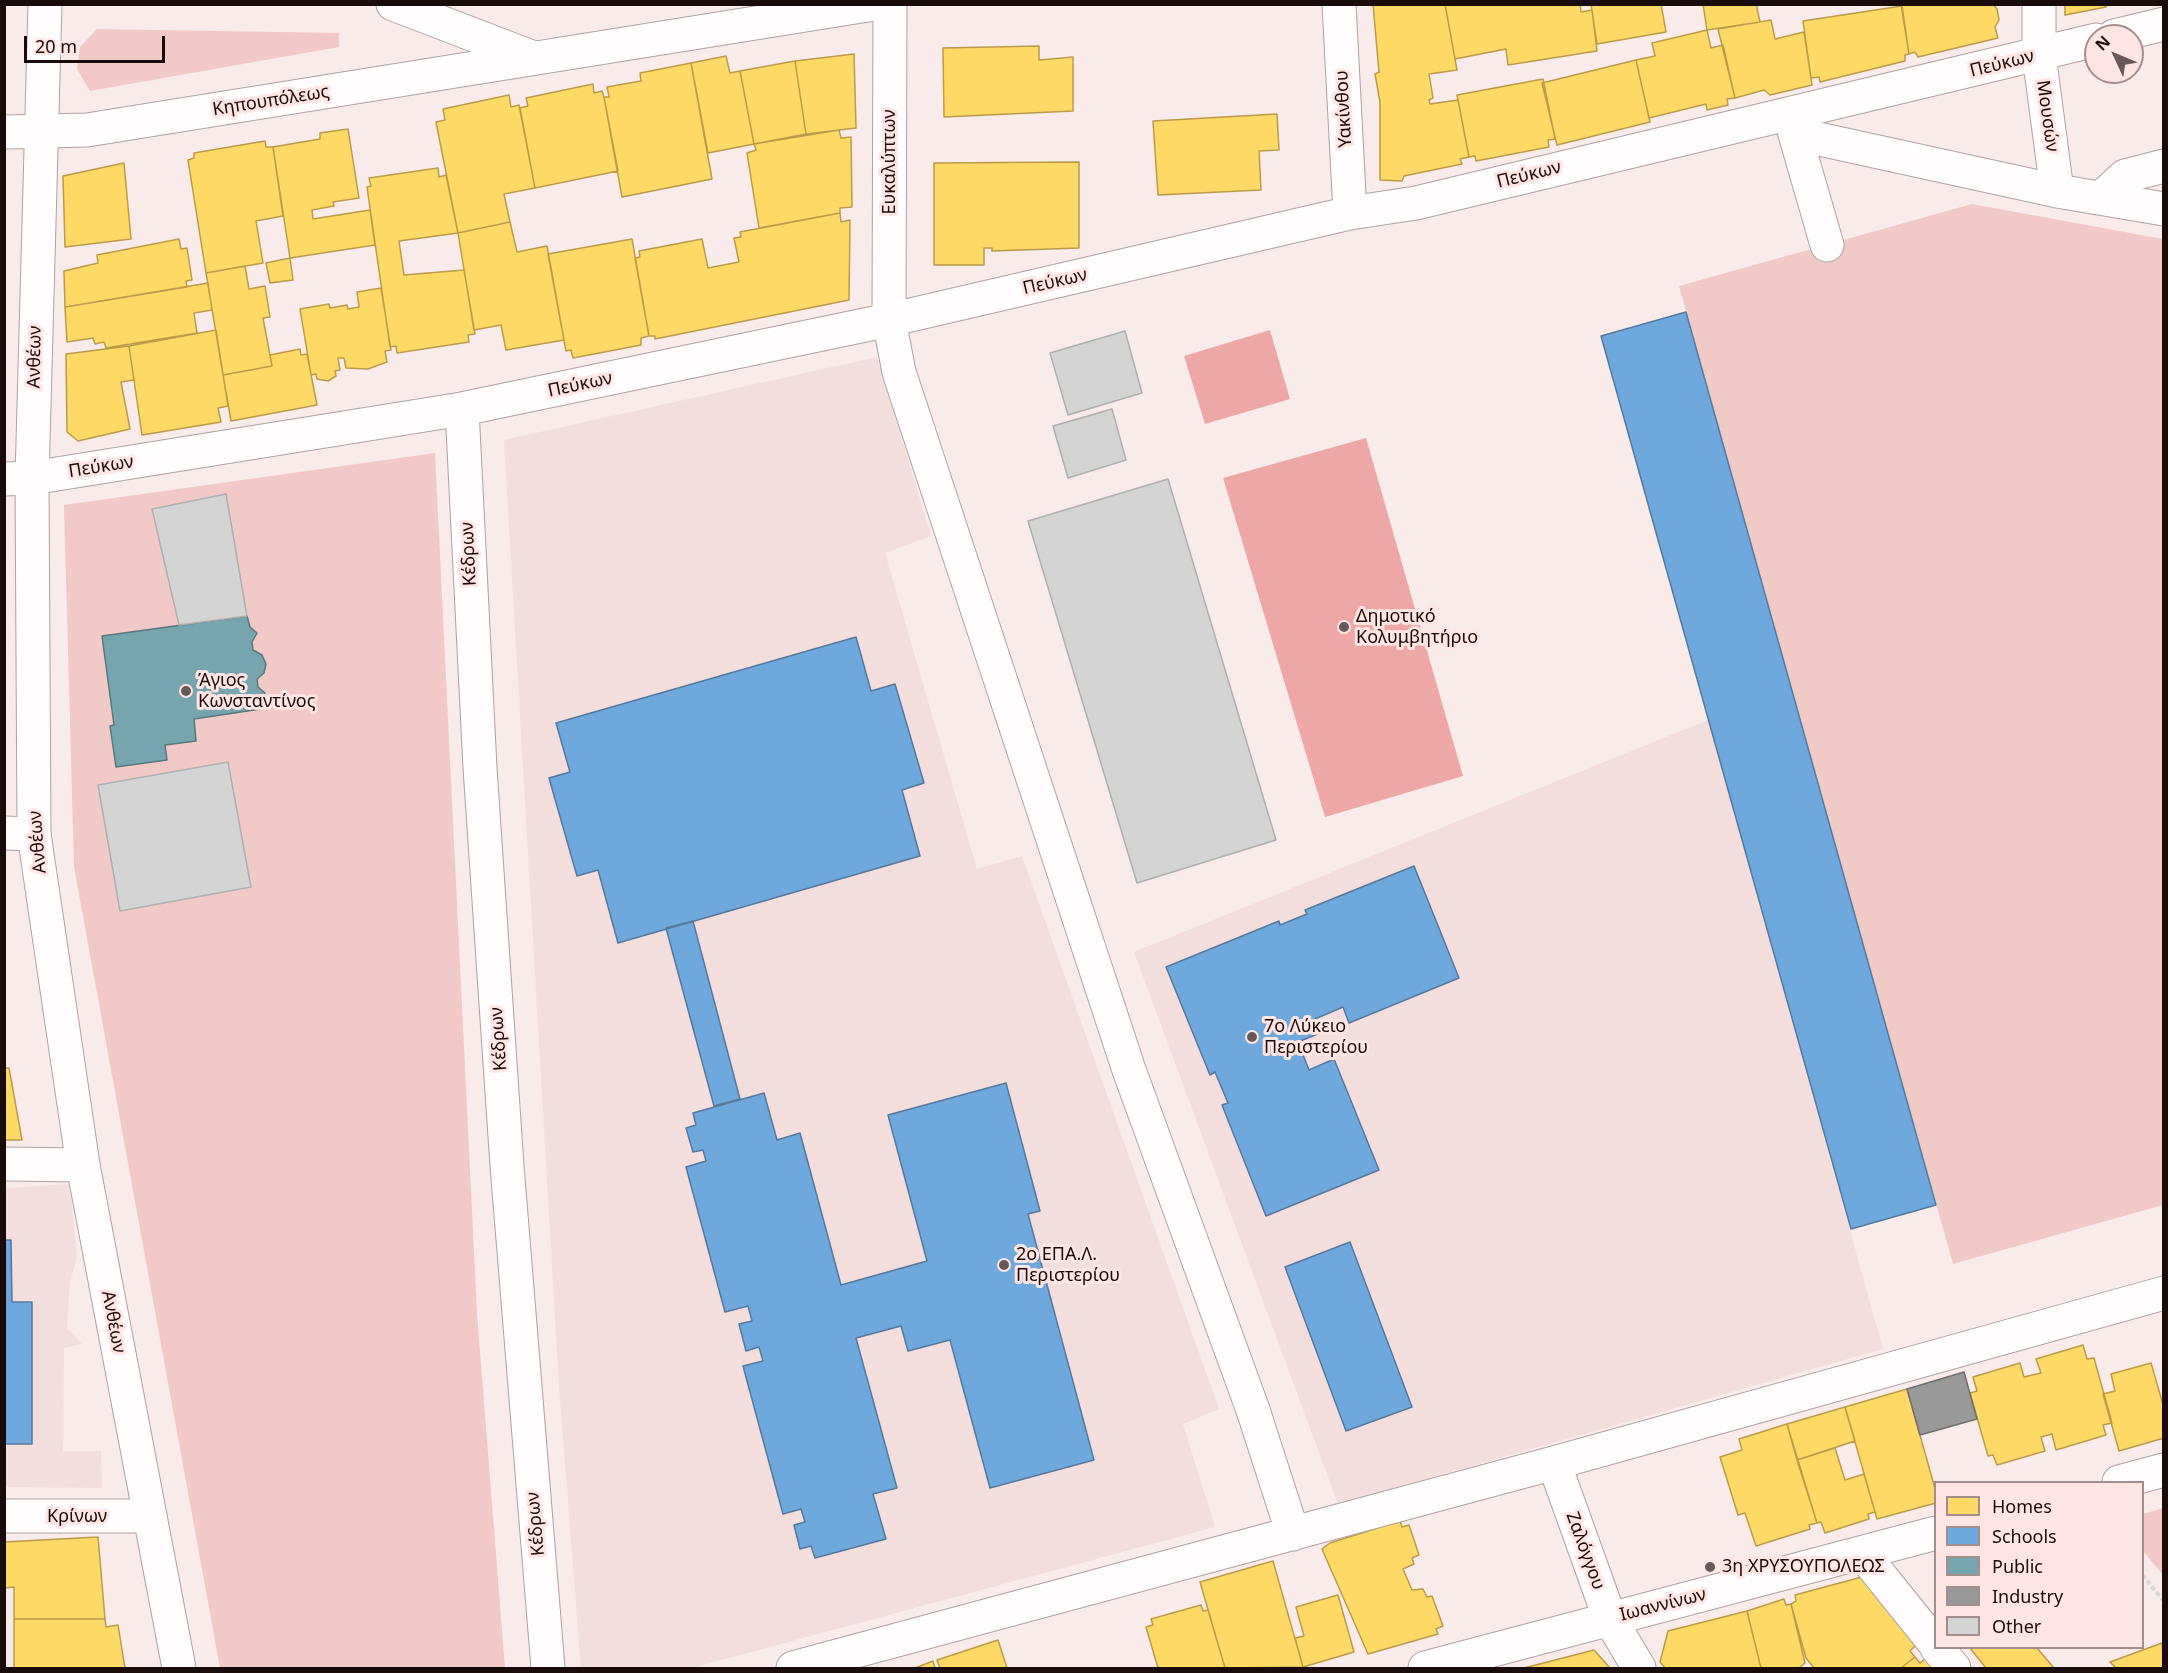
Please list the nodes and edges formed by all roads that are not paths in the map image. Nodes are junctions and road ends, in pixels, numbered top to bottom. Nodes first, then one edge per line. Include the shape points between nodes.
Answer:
1 (45, 4) edge
2 (393, 4) edge
3 (874, 4) edge
4 (890, 4) edge
5 (1339, 4) edge
6 (2039, 4) edge
7 (2163, 24) edge
8 (2144, 29) edge
9 (2084, 43) edge
10 (2039, 55) junction
11 (536, 59) junction
12 (1793, 124) junction
13 (4, 132) edge
14 (40, 133) junction
15 (2163, 166) edge
16 (2057, 191) junction
17 (2101, 198) junction
18 (2163, 208) edge
19 (1350, 213) junction
20 (1827, 245) dead end
21 (889, 320) junction
22 (462, 410) junction
23 (18, 478) edge
24 (19, 834) edge
25 (4, 1164) edge
26 (83, 1165) junction
27 (2163, 1293) edge
28 (1554, 1463) junction
29 (2163, 1470) edge
30 (2123, 1481) edge
31 (4, 1516) edge
32 (150, 1516) junction
33 (1934, 1533) edge
34 (1293, 1534) junction
35 (1862, 1553) junction
36 (1610, 1619) junction
37 (1934, 1643) edge
38 (1938, 1649) edge
39 (179, 1668) edge
40 (548, 1668) edge
41 (793, 1668) edge
42 (1425, 1668) edge
43 (1639, 1668) edge
44 (1954, 1668) edge

1 - 14 street, Ανθέων
2 - 11 street
3 - 11 street, Κηπουπόλεως
4 - 21 street, Ευκαλύπτων
5 - 19 street, Υακίνθου
6 - 10 street, Μουσών
7 - 8 street
9 - 10 street, Πεύκων
10 - 12 street, Πεύκων
10 - 16 street, Μουσών
11 - 14 street, Κηπουπόλεως via 87,130
12 - 16 street
12 - 19 street, Πεύκων via 1557,168 1416,203
12 - 20 street
13 - 14 street, Κηπουπόλεως
14 - 23 street, Ανθέων
15 - 17 street via 2125,176
16 - 17 street
17 - 18 street
19 - 21 street, Πεύκων
21 - 22 street, Πεύκων
21 - 34 street, Ευκαλύπτων via 899,372 1051,838
22 - 23 street, Πεύκων
22 - 40 street, Κέδρων via 505,1143
23 - 24 street, Ανθέων
24 - 26 street, Ανθέων
25 - 26 street
26 - 32 street, Ανθέων
27 - 28 street
28 - 34 street
28 - 36 street, Ζαλόγγου
29 - 30 street
31 - 32 street, Κρίνων
32 - 39 street, Ανθέων
33 - 35 street, Ιωαννίνων
34 - 41 street
35 - 36 street, Ιωαννίνων
35 - 37 street
36 - 42 street, Ιωαννίνων
36 - 43 street, Ζαλόγγου
38 - 44 street

